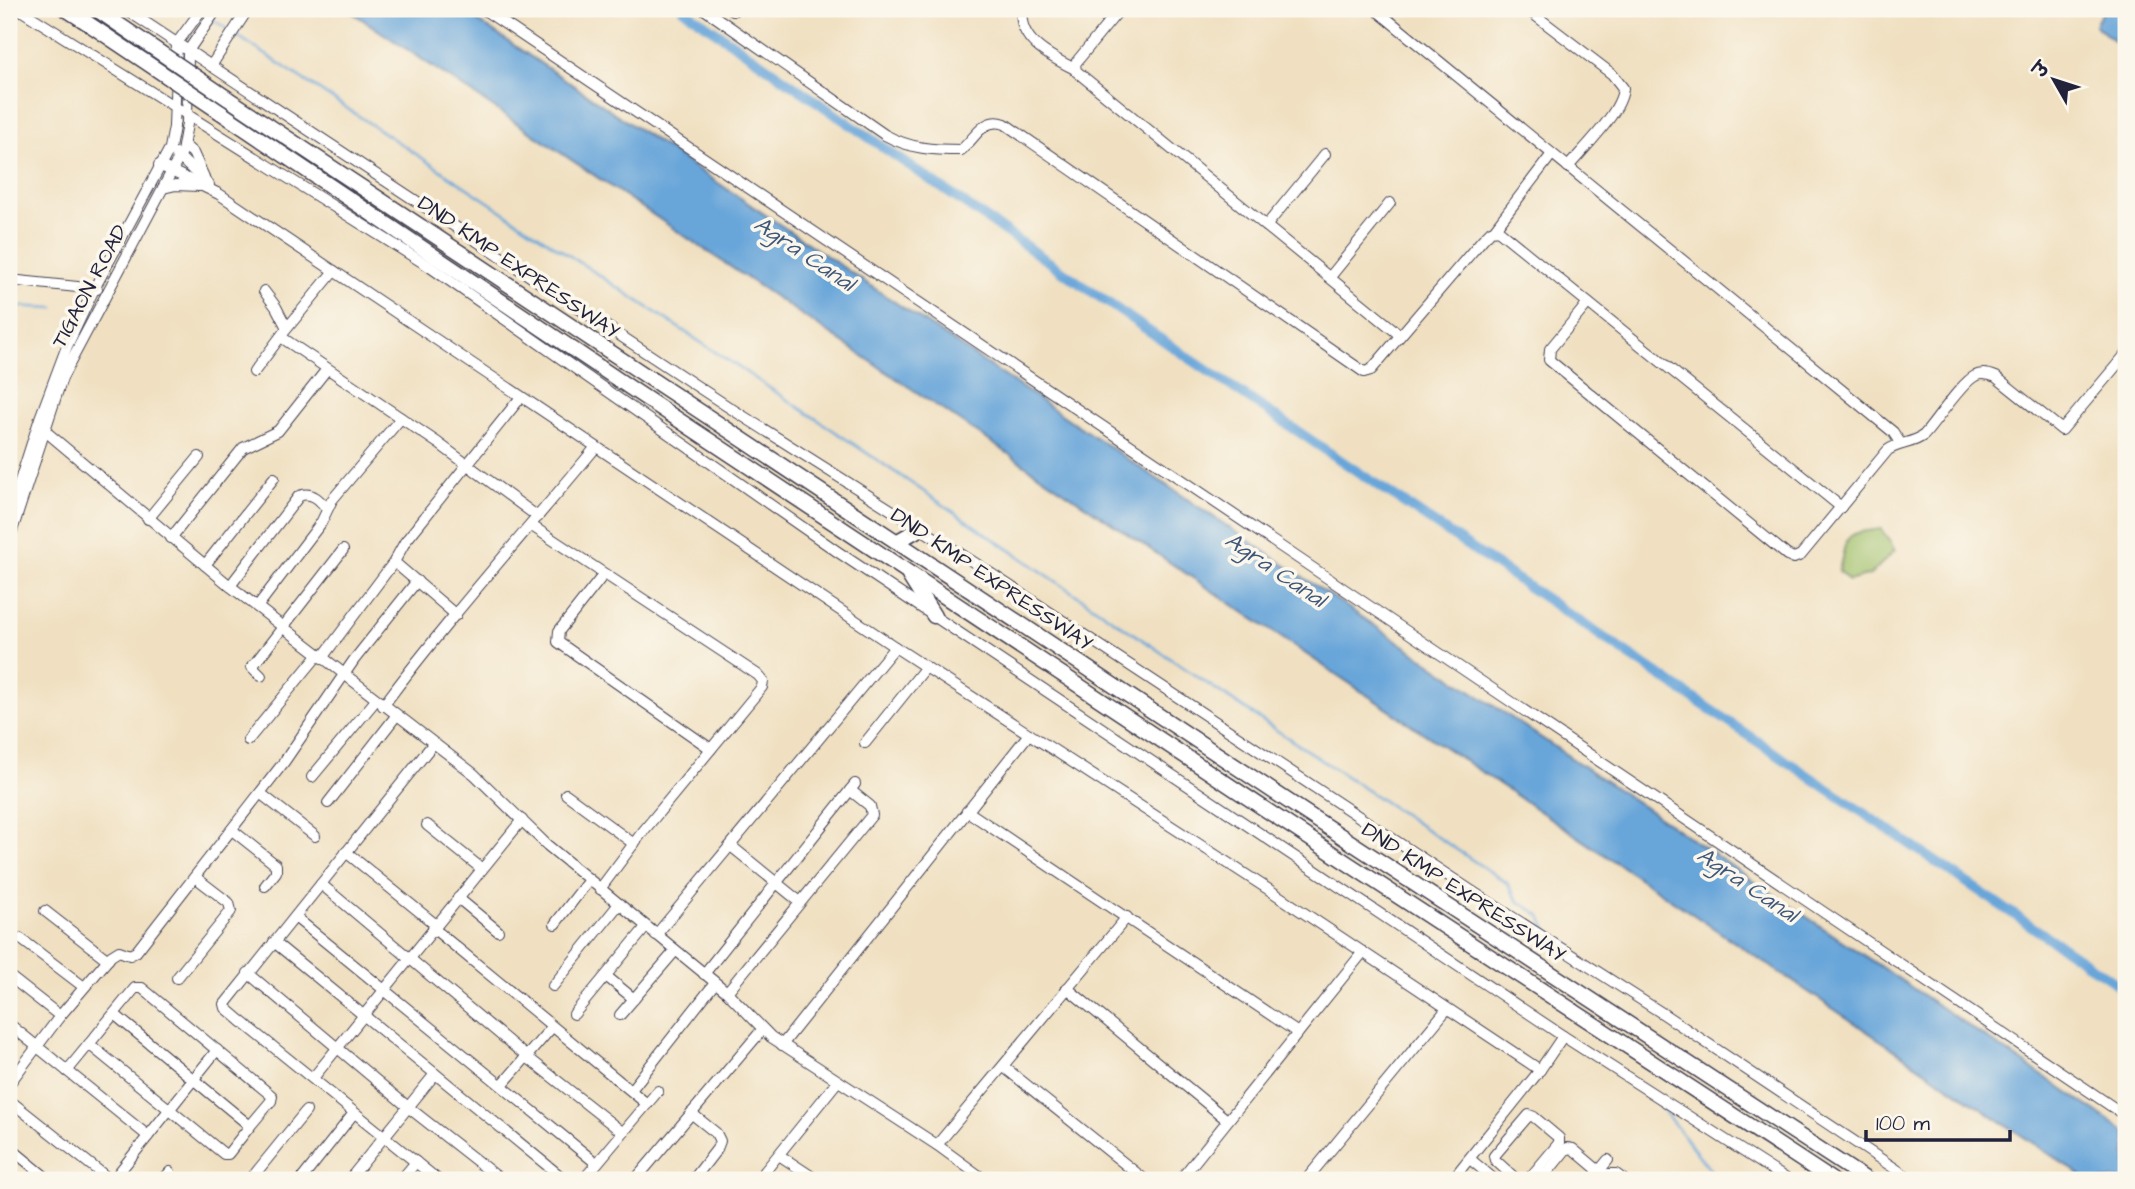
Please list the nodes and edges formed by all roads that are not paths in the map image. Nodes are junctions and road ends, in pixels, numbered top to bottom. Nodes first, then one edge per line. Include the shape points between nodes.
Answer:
1 (19, 9) edge
2 (66, 9) edge
3 (96, 9) edge
4 (125, 9) edge
5 (202, 9) edge
6 (217, 9) edge
7 (247, 9) edge
8 (483, 9) edge
9 (704, 9) edge
10 (1022, 9) edge
11 (1120, 9) edge
12 (1374, 9) edge
13 (1527, 9) edge
14 (179, 39) junction
15 (191, 46) junction
16 (211, 66) junction
17 (1075, 69) junction
18 (174, 106) junction
19 (186, 115) junction
20 (184, 145) junction
21 (170, 148) junction
22 (1325, 154) dead end
23 (1552, 154) junction
24 (179, 156) junction
25 (159, 165) junction
26 (1568, 167) junction
27 (173, 170) junction
28 (205, 184) junction
29 (163, 188) junction
30 (1391, 203) dead end
31 (1266, 226) junction
32 (1494, 230) junction
33 (334, 271) junction
34 (1330, 277) junction
35 (9, 280) edge
36 (94, 289) junction
37 (108, 290) junction
38 (264, 290) dead end
39 (1588, 303) junction
40 (284, 333) junction
41 (1400, 335) junction
42 (2126, 356) edge
43 (327, 369) junction
44 (254, 372) dead end
45 (521, 397) junction
46 (401, 418) junction
47 (44, 430) junction
48 (1901, 444) junction
49 (596, 447) junction
50 (199, 457) dead end
51 (468, 464) junction
52 (274, 478) dead end
53 (1841, 507) junction
54 (327, 509) junction
55 (9, 515) edge
56 (538, 517) junction
57 (148, 519) junction
58 (531, 526) junction
59 (921, 528) junction
60 (171, 538) junction
61 (9, 540) edge
62 (898, 541) junction
63 (343, 550) dead end
64 (394, 562) junction
65 (205, 565) junction
66 (906, 571) junction
67 (604, 573) junction
68 (417, 581) junction
69 (230, 586) junction
70 (257, 607) junction
71 (456, 615) junction
72 (934, 616) junction
73 (284, 628) junction
74 (895, 647) junction
75 (320, 657) junction
76 (926, 667) junction
77 (344, 675) junction
78 (261, 676) dead end
79 (380, 703) junction
80 (396, 716) junction
81 (1030, 734) junction
82 (248, 740) dead end
83 (865, 743) dead end
84 (433, 744) junction
85 (711, 748) junction
86 (312, 777) dead end
87 (260, 793) junction
88 (566, 794) dead end
89 (328, 803) dead end
90 (967, 811) junction
91 (522, 820) junction
92 (427, 825) dead end
93 (232, 830) junction
94 (314, 836) dead end
95 (634, 844) junction
96 (731, 846) junction
97 (345, 852) junction
98 (482, 869) junction
99 (195, 877) junction
100 (589, 880) junction
101 (776, 883) junction
102 (321, 884) junction
103 (265, 886) dead end
104 (600, 889) junction
105 (458, 898) junction
106 (800, 902) junction
107 (619, 904) junction
108 (45, 911) dead end
109 (295, 917) junction
110 (1127, 917) junction
111 (555, 924) dead end
112 (434, 927) junction
113 (646, 927) junction
114 (498, 931) dead end
115 (656, 935) junction
116 (21, 939) dead end
117 (274, 942) junction
118 (675, 951) junction
119 (1363, 953) junction
120 (410, 958) junction
121 (108, 960) junction
122 (248, 973) junction
123 (704, 974) junction
124 (9, 976) edge
125 (606, 976) junction
126 (177, 978) dead end
127 (715, 983) junction
128 (553, 986) dead end
129 (84, 987) junction
130 (384, 988) junction
131 (1067, 988) junction
132 (727, 992) junction
133 (634, 999) junction
134 (1447, 1009) junction
135 (114, 1014) junction
136 (575, 1014) dead end
137 (620, 1015) dead end
138 (60, 1016) junction
139 (363, 1016) junction
140 (9, 1024) edge
141 (552, 1027) junction
142 (762, 1030) junction
143 (1298, 1033) junction
144 (1563, 1036) junction
145 (89, 1044) junction
146 (782, 1045) junction
147 (37, 1048) junction
148 (337, 1048) junction
149 (217, 1050) junction
150 (527, 1057) junction
151 (1004, 1067) junction
152 (1540, 1070) junction
153 (67, 1071) junction
154 (435, 1074) junction
155 (313, 1078) junction
156 (195, 1079) junction
157 (837, 1082) junction
158 (9, 1084) edge
159 (502, 1085) junction
160 (631, 1090) junction
161 (658, 1091) dead end
162 (9, 1100) edge
163 (647, 1104) junction
164 (408, 1107) junction
165 (171, 1108) junction
166 (306, 1111) dead end
167 (691, 1113) junction
168 (354, 1114) junction
169 (2126, 1116) edge
170 (1227, 1120) junction
171 (250, 1126) junction
172 (622, 1132) junction
173 (148, 1136) junction
174 (384, 1136) junction
175 (937, 1145) junction
176 (9, 1147) edge
177 (779, 1155) junction
178 (1470, 1159) junction
179 (1608, 1160) dead end
180 (416, 1162) junction
181 (596, 1163) junction
182 (1601, 1175) edge
183 (37, 1177) edge
184 (49, 1180) edge
185 (111, 1180) edge
186 (250, 1180) edge
187 (301, 1180) edge
188 (349, 1180) edge
189 (401, 1180) edge
190 (439, 1180) edge
191 (501, 1180) edge
192 (565, 1180) edge
193 (583, 1180) edge
194 (635, 1180) edge
195 (693, 1180) edge
196 (758, 1180) edge
197 (817, 1180) edge
198 (985, 1180) edge
199 (1145, 1180) edge
200 (1180, 1180) edge
201 (1306, 1180) edge
202 (1452, 1180) edge
203 (1495, 1180) edge
204 (1517, 1180) edge
205 (1528, 1180) edge
206 (1541, 1180) edge
207 (1592, 1180) edge
208 (1624, 1180) edge
209 (1788, 1180) edge
210 (1832, 1180) edge
211 (1867, 1180) edge
212 (1912, 1180) edge

1 - 18 street
2 - 66 highway, DND KMP EXPRESSWAY, bridge
3 - 62 highway, DND KMP EXPRESSWAY, bridge
4 - 14 street
5 - 14 street
6 - 15 street
7 - 16 street
8 - 169 street
9 - 41 street via 866,123 909,146 961,150 984,126 994,121 1005,124 1359,370 1371,370
10 - 17 street via 1021,23 1029,37 1046,54
11 - 17 street
12 - 23 street
13 - 26 street via 1612,74 1623,88 1616,109
14 - 15 street
14 - 18 street
15 - 16 street
15 - 19 street, TIGAON ROAD
16 - 59 street via 727,406
17 - 31 street
18 - 19 street
18 - 21 street
19 - 20 street, TIGAON ROAD
19 - 72 street via 429,267
20 - 24 street, TIGAON ROAD
20 - 28 street via 193,153
21 - 24 street
21 - 25 street
22 - 31 street
23 - 26 street
23 - 32 street
24 - 27 street, TIGAON ROAD
24 - 28 street
25 - 27 street
25 - 36 street
26 - 48 street via 1893,432
27 - 28 street
27 - 29 street, TIGAON ROAD
28 - 29 street
28 - 33 street
29 - 37 street, TIGAON ROAD
30 - 34 street
31 - 34 street
32 - 39 street
32 - 41 street
33 - 40 street
33 - 45 street
34 - 41 street
35 - 36 street
36 - 37 street
36 - 55 street via 40,418
37 - 47 street, TIGAON ROAD via 62,379
38 - 40 street
39 - 53 street
39 - 53 street via 1550,349 1549,360 1787,555 1801,555
40 - 43 street
40 - 44 street
42 - 48 street via 2062,430 1996,377 1982,374 1964,386 1924,435
43 - 46 street
43 - 60 street via 278,431 243,448
45 - 49 street
45 - 51 street
46 - 51 street
46 - 54 street
47 - 57 street
47 - 61 street, TIGAON ROAD
48 - 53 street via 1888,450
49 - 56 street
49 - 74 street
50 - 57 street
51 - 56 street
51 - 64 street
52 - 65 street
54 - 69 street via 320,499 299,496
54 - 70 street
56 - 58 street
57 - 60 street
58 - 67 street
58 - 71 street
59 - 62 highway
59 - 212 street
60 - 65 street
62 - 211 highway, DND KMP EXPRESSWAY
63 - 73 street
64 - 68 street
64 - 75 street
65 - 69 street
66 - 72 highway
66 - 210 highway, DND KMP EXPRESSWAY
67 - 85 street via 559,631 558,642
67 - 85 street via 762,678 762,687
68 - 71 street
68 - 77 street
69 - 70 street
70 - 73 street
71 - 79 street
72 - 144 street
73 - 75 street
73 - 78 street via 252,667
74 - 76 street
74 - 96 street
75 - 77 street
75 - 82 street
76 - 81 street
76 - 83 street
77 - 79 street
77 - 87 street
79 - 80 street
79 - 86 street
80 - 84 street
80 - 89 street
81 - 90 street
81 - 119 street
84 - 91 street via 474,774
84 - 97 street
85 - 95 street
87 - 93 street
87 - 94 street
88 - 95 street
90 - 110 street
90 - 146 street
91 - 98 street
91 - 100 street
92 - 98 street
93 - 99 street
93 - 103 street via 276,865
95 - 104 street
96 - 101 street
96 - 115 street
97 - 102 street
97 - 112 street
98 - 105 street
99 - 121 street via 136,952 117,951
99 - 126 street via 229,903 232,911
100 - 104 street
100 - 111 street
101 - 106 street
101 - 106 street via 853,787 872,815
101 - 123 street
102 - 109 street
102 - 120 street
104 - 107 street
105 - 112 street
105 - 114 street
106 - 132 street
107 - 113 street
107 - 128 street
108 - 121 street
109 - 117 street
109 - 130 street
110 - 131 street
110 - 143 street
112 - 120 street
112 - 141 street
113 - 115 street
113 - 125 street
115 - 118 street
116 - 129 street
117 - 122 street
117 - 139 street
118 - 123 street
118 - 133 street
119 - 134 street
119 - 143 street
120 - 130 street
120 - 150 street
121 - 129 street
122 - 148 street
122 - 155 street via 226,999 226,1008
123 - 127 street
124 - 138 street
125 - 133 street
125 - 136 street
127 - 132 street
127 - 160 street
129 - 138 street
130 - 139 street
130 - 159 street
131 - 151 street
131 - 170 street
132 - 142 street
133 - 137 street
134 - 152 street
134 - 201 street
135 - 145 street
135 - 149 street via 135,988 142,988
135 - 156 street
138 - 147 street
139 - 148 street
139 - 154 street
140 - 147 street
141 - 150 street
141 - 160 street
142 - 146 street
142 - 167 street
143 - 170 street
144 - 152 street
144 - 209 street
145 - 153 street
145 - 165 street
146 - 157 street
147 - 153 street
147 - 158 street
148 - 155 street
148 - 164 street
149 - 156 street
149 - 171 street via 272,1097
150 - 159 street
150 - 172 street
151 - 175 street
151 - 199 street
152 - 178 street
153 - 173 street
154 - 164 street
154 - 192 street
155 - 168 street
156 - 165 street
156 - 171 street
157 - 175 street
157 - 177 street
159 - 181 street
160 - 163 street
161 - 163 street
162 - 185 street
163 - 172 street
164 - 174 street
164 - 191 street
165 - 171 street via 226,1154
165 - 173 street
166 - 186 street
167 - 194 street
167 - 195 street via 720,1141
168 - 174 street
168 - 187 street
170 - 200 street
172 - 181 street
173 - 185 street
174 - 180 street
174 - 188 street
175 - 198 street
176 - 183 street
177 - 196 street
177 - 197 street
178 - 202 street
178 - 203 street
179 - 182 street
180 - 189 street
180 - 190 street
181 - 193 street
182 - 206 street via 1567,1148
182 - 207 street
182 - 208 street via 1616,1174
183 - 184 street
204 - 205 street via 1494,1156 1529,1115 1559,1138 1559,1143

